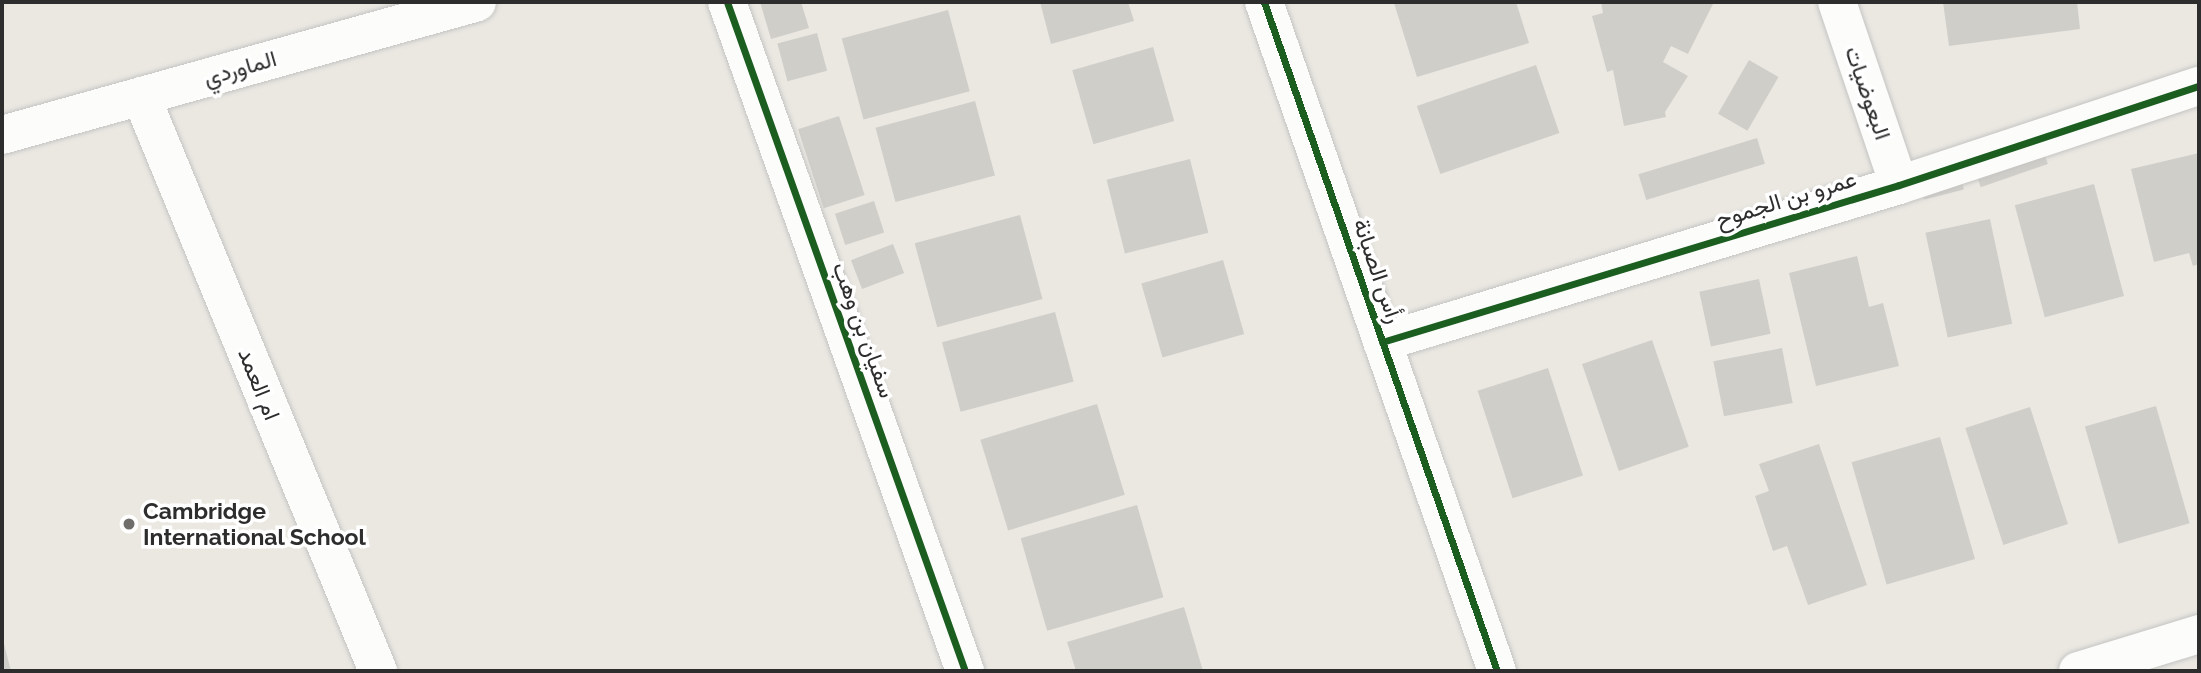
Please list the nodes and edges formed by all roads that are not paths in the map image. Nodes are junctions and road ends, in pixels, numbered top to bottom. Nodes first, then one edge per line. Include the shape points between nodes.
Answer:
1 (477, 2) edge
2 (727, 2) edge
3 (1264, 2) edge
4 (1837, 2) edge
5 (2199, 86) edge
6 (141, 96) junction
7 (2, 135) edge
8 (1899, 185) junction
9 (1382, 342) junction
10 (2199, 635) edge
11 (2159, 660) edge
12 (378, 671) edge
13 (965, 671) edge
14 (1497, 671) edge
15 (2078, 671) edge

1 - 6 street, الماوردي
2 - 13 street, سفيان بن وهب
3 - 9 street, رأس الصبانة
4 - 8 street, البعوضيات
5 - 8 street, عمرو بن الجموح
6 - 7 street, الماوردي
6 - 12 street, ام العمد
8 - 9 street, عمرو بن الجموح
9 - 14 street, رأس الصبانة
10 - 11 street
11 - 15 street

